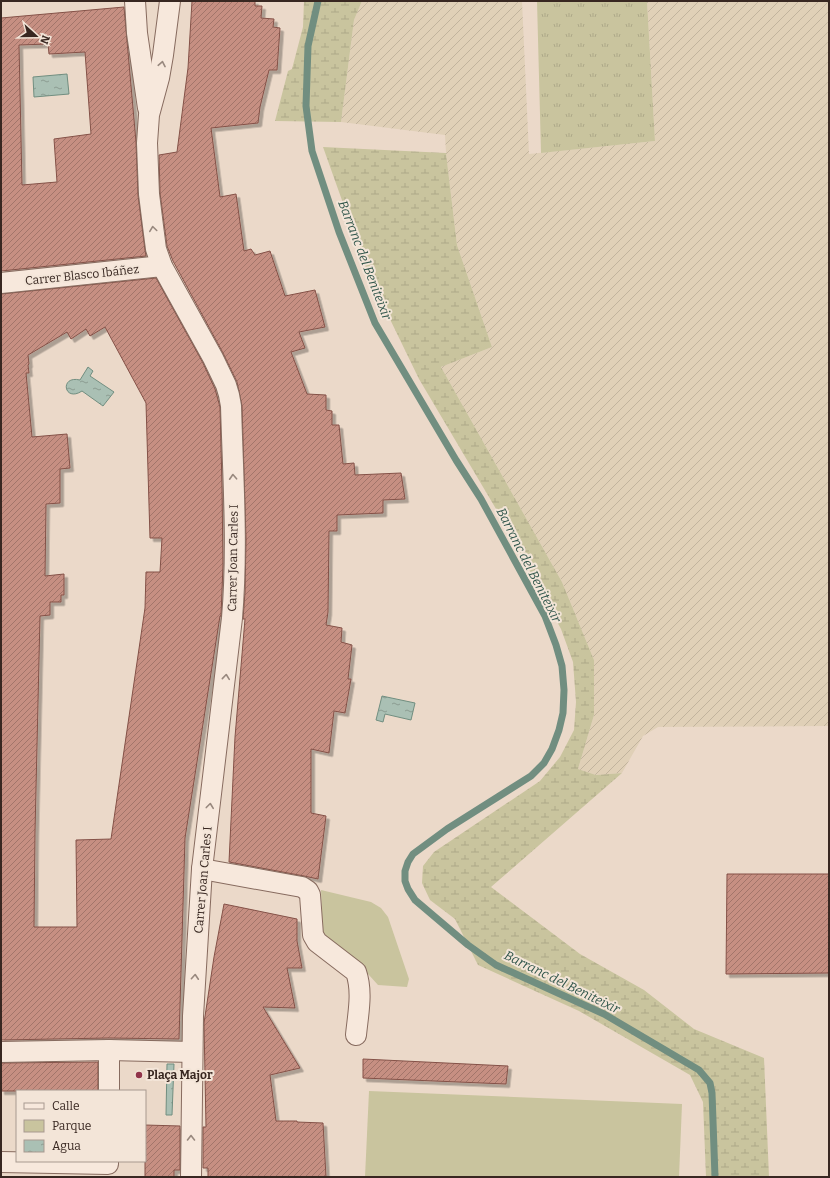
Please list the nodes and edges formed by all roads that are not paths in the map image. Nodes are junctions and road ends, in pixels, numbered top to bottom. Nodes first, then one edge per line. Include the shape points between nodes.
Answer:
1 (135, 1) edge
2 (170, 1) edge
3 (149, 115) junction
4 (162, 266) junction
5 (1, 283) edge
6 (202, 869) junction
7 (356, 1035) dead end
8 (105, 1050) junction
9 (1, 1052) edge
10 (192, 1052) junction
11 (109, 1090) edge
12 (1, 1162) edge
13 (108, 1162) edge
14 (191, 1177) edge

1 - 3 street, Carrer Joan Carles I
3 -> 2 street, Carrer Joan Carles I via 159,78
4 -> 3 street, Carrer Joan Carles I via 156,249 149,194
4 - 5 street, Carrer Blasco Ibáñez
6 -> 4 street, Carrer Joan Carles I via 234,592 235,520 231,406 226,385 213,358
6 - 7 street via 302,887 308,891 313,935 317,942 356,972 359,979
10 -> 6 street, Carrer Joan Carles I
8 - 9 street
8 - 10 street
8 - 11 street
14 -> 10 street, Carrer Joan Carles I
12 - 13 street

